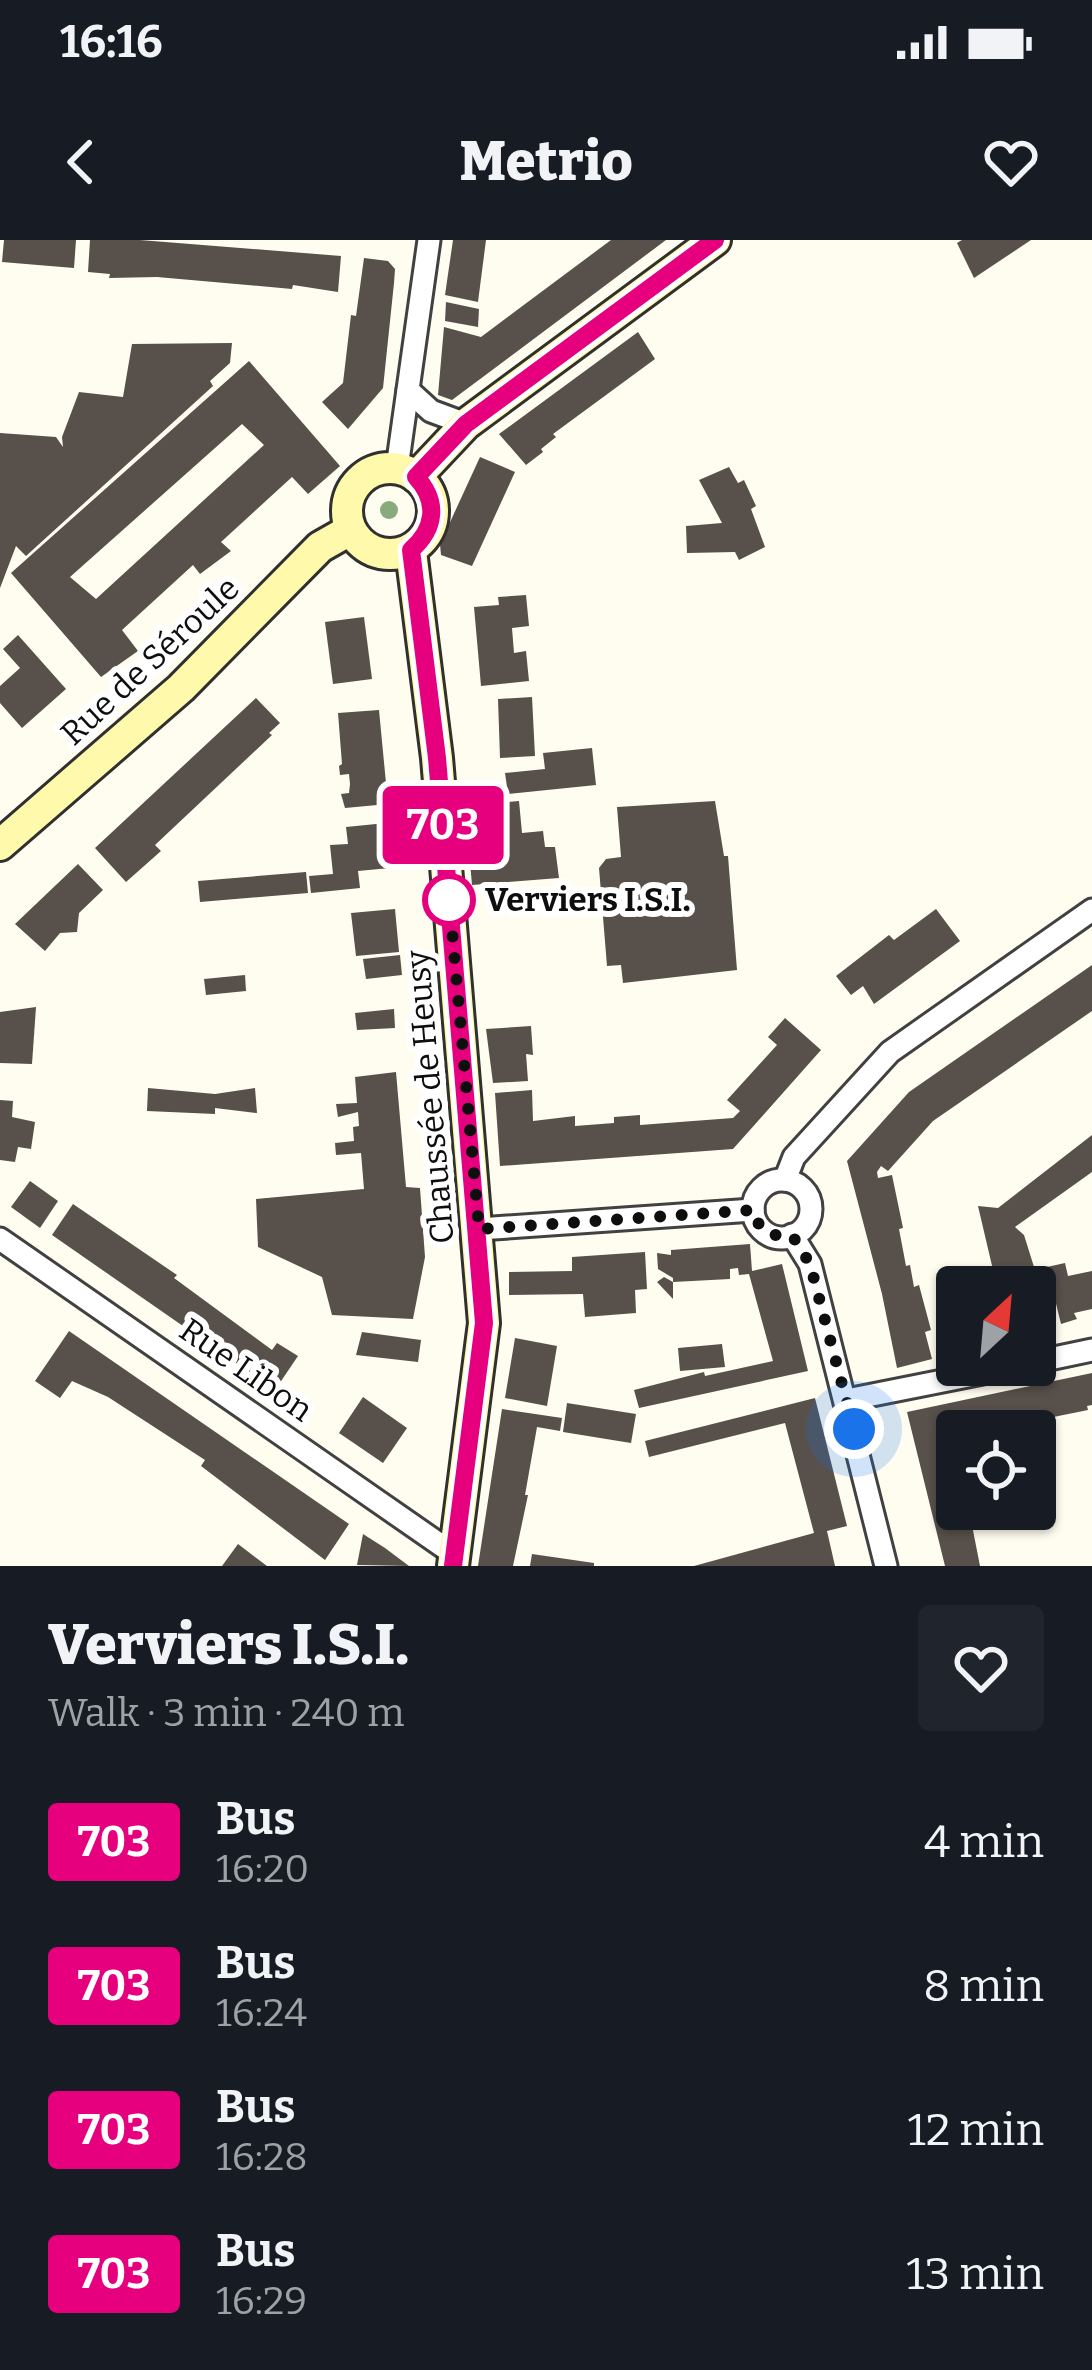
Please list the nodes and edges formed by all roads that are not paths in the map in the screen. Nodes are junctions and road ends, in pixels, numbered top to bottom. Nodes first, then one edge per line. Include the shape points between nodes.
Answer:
1 (715, 240) edge
2 (421, 241) edge
3 (408, 390) junction
4 (466, 424) junction
5 (406, 473) junction
6 (350, 530) junction
7 (411, 550) junction
8 (0, 845) edge
9 (1092, 910) edge
10 (784, 1180) junction
11 (753, 1210) junction
12 (479, 1229) junction
13 (792, 1235) junction
14 (0, 1239) edge
15 (1092, 1351) edge
16 (1056, 1359) edge
17 (936, 1382) edge
18 (847, 1400) junction
19 (454, 1560) edge
20 (886, 1566) edge

1 - 4 main road
2 - 3 street
3 - 4 street via 431,411
3 - 5 street
4 - 5 main road
5 - 6 main road via 373,471 352,489
5 - 7 main road via 431,498 433,514
6 - 7 main road via 374,551
6 - 8 main road, Rue de Séroule via 320,548 182,688
7 - 12 main road, Chaussée de Heusy
9 - 10 street via 890,1052 794,1157
10 - 11 street via 763,1188
10 - 13 street via 801,1188 812,1210
11 - 12 street
11 - 13 street via 771,1235
12 - 19 main road, Chaussée de Heusy via 484,1323
13 - 18 street via 810,1264
14 - 19 street, Rue Libon
15 - 16 street
17 - 18 street
18 - 20 street

